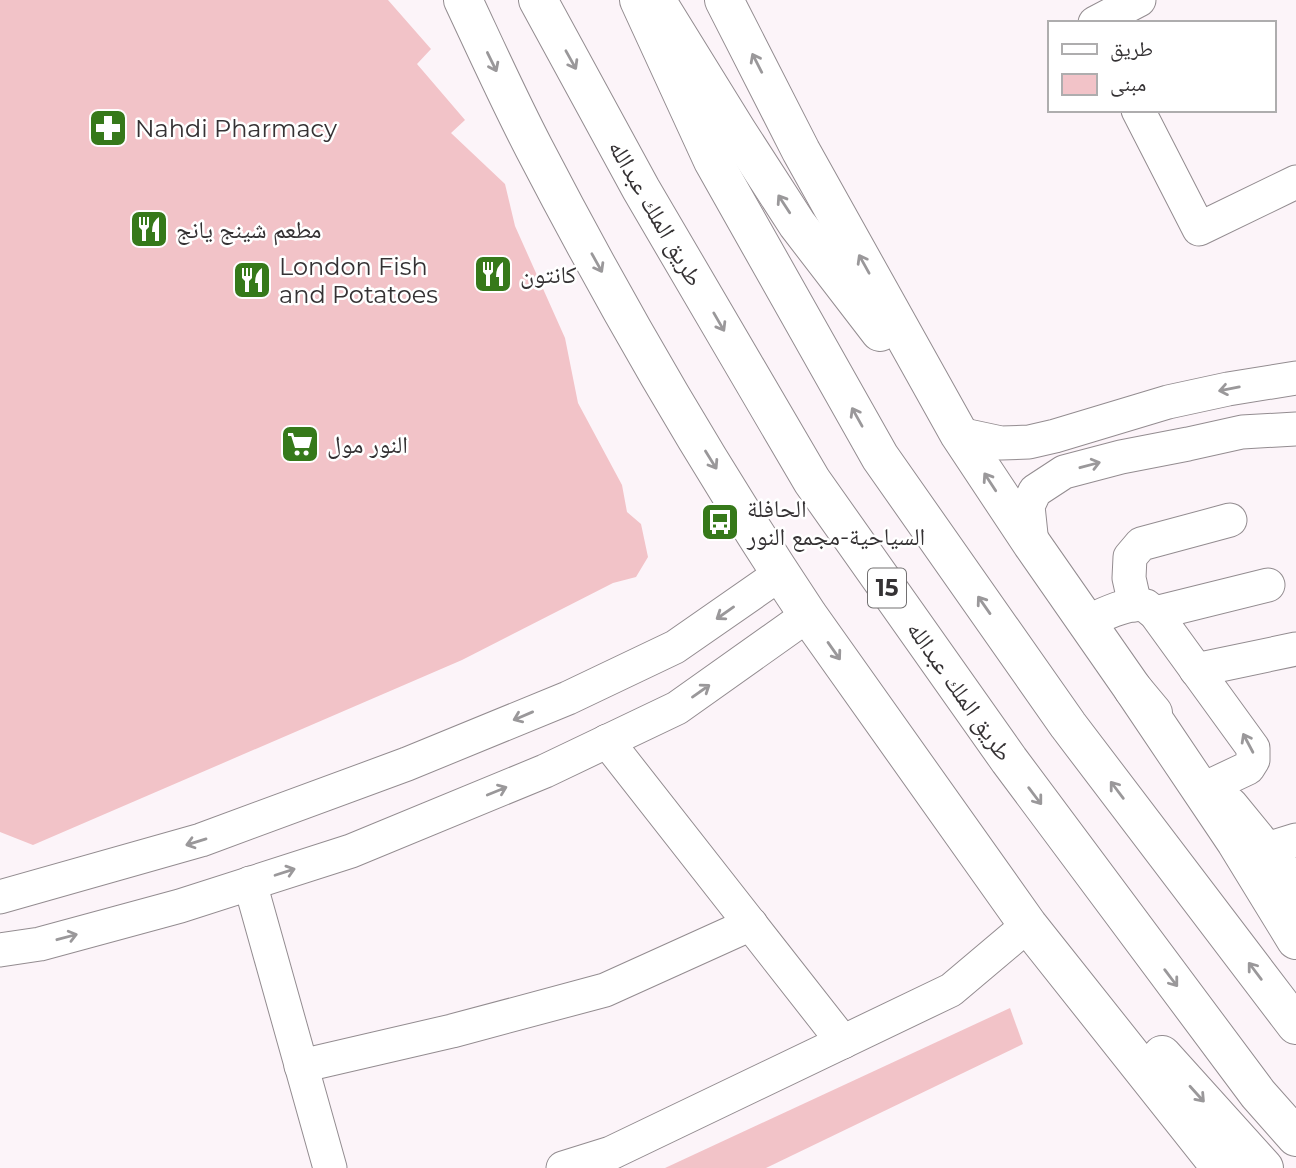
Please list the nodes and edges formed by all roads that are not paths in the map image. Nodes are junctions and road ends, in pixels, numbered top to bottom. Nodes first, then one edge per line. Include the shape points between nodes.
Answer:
1 (463, 0) edge
2 (538, 0) edge
3 (639, 0) edge
4 (656, 0) edge
5 (724, 0) edge
6 (1081, 0) edge
7 (1139, 0) edge
8 (1094, 21) edge
9 (1099, 21) edge
10 (1139, 112) edge
11 (1296, 182) edge
12 (1296, 378) edge
13 (1179, 400) junction
14 (1296, 429) edge
15 (959, 434) junction
16 (1188, 444) junction
17 (1230, 520) dead end
18 (1032, 544) junction
19 (780, 573) junction
20 (1268, 585) dead end
21 (1145, 609) junction
22 (808, 615) junction
23 (1086, 622) junction
24 (1296, 649) edge
25 (1196, 670) junction
26 (1133, 689) junction
27 (607, 741) junction
28 (1212, 785) junction
29 (1280, 845) edge
30 (250, 883) junction
31 (1296, 888) edge
32 (0, 897) edge
33 (751, 924) junction
34 (1028, 925) junction
35 (1296, 940) edge
36 (0, 950) edge
37 (1296, 1025) edge
38 (843, 1042) junction
39 (301, 1066) junction
40 (1296, 1136) edge
41 (620, 1158) edge
42 (1218, 1166) edge
43 (330, 1168) edge
44 (562, 1168) edge
45 (1264, 1168) edge

1 -> 19 main road via 533,147 651,363
2 -> 40 main road, طريق الملك عبدالله / 15 via 641,189 812,481 1009,760 1258,1094
37 -> 3 main road via 1068,725 880,457 713,161
15 -> 4 main road via 797,223
15 -> 5 main road via 801,151
6 - 8 street
7 - 9 street
10 - 11 street via 1199,229
12 -> 13 street
13 - 15 street via 1029,442 1002,443
13 - 16 street
14 - 16 street via 1242,432
18 -> 15 main road
18 -> 16 street via 1028,506 1035,491 1064,472
17 - 21 street via 1141,544 1130,557 1129,578
18 - 23 main road
19 - 22 main road
19 -> 32 street via 675,647 568,698 201,841
20 - 21 street
21 - 23 street via 1124,607
21 - 25 street
27 -> 22 street via 677,708
22 -> 34 main road
23 - 26 main road
24 - 25 street
28 -> 25 street via 1248,768 1253,748
26 - 28 main road
26 - 35 main road
30 -> 27 street via 351,850
27 - 33 street
28 - 29 main road
29 - 31 main road
36 -> 30 street via 40,944
30 - 39 street
33 - 38 street
33 - 39 street via 605,990
34 - 38 street via 951,990
34 - 42 main road
34 -> 45 main road via 1096,977
38 - 41 street
39 - 43 street
41 - 44 street

